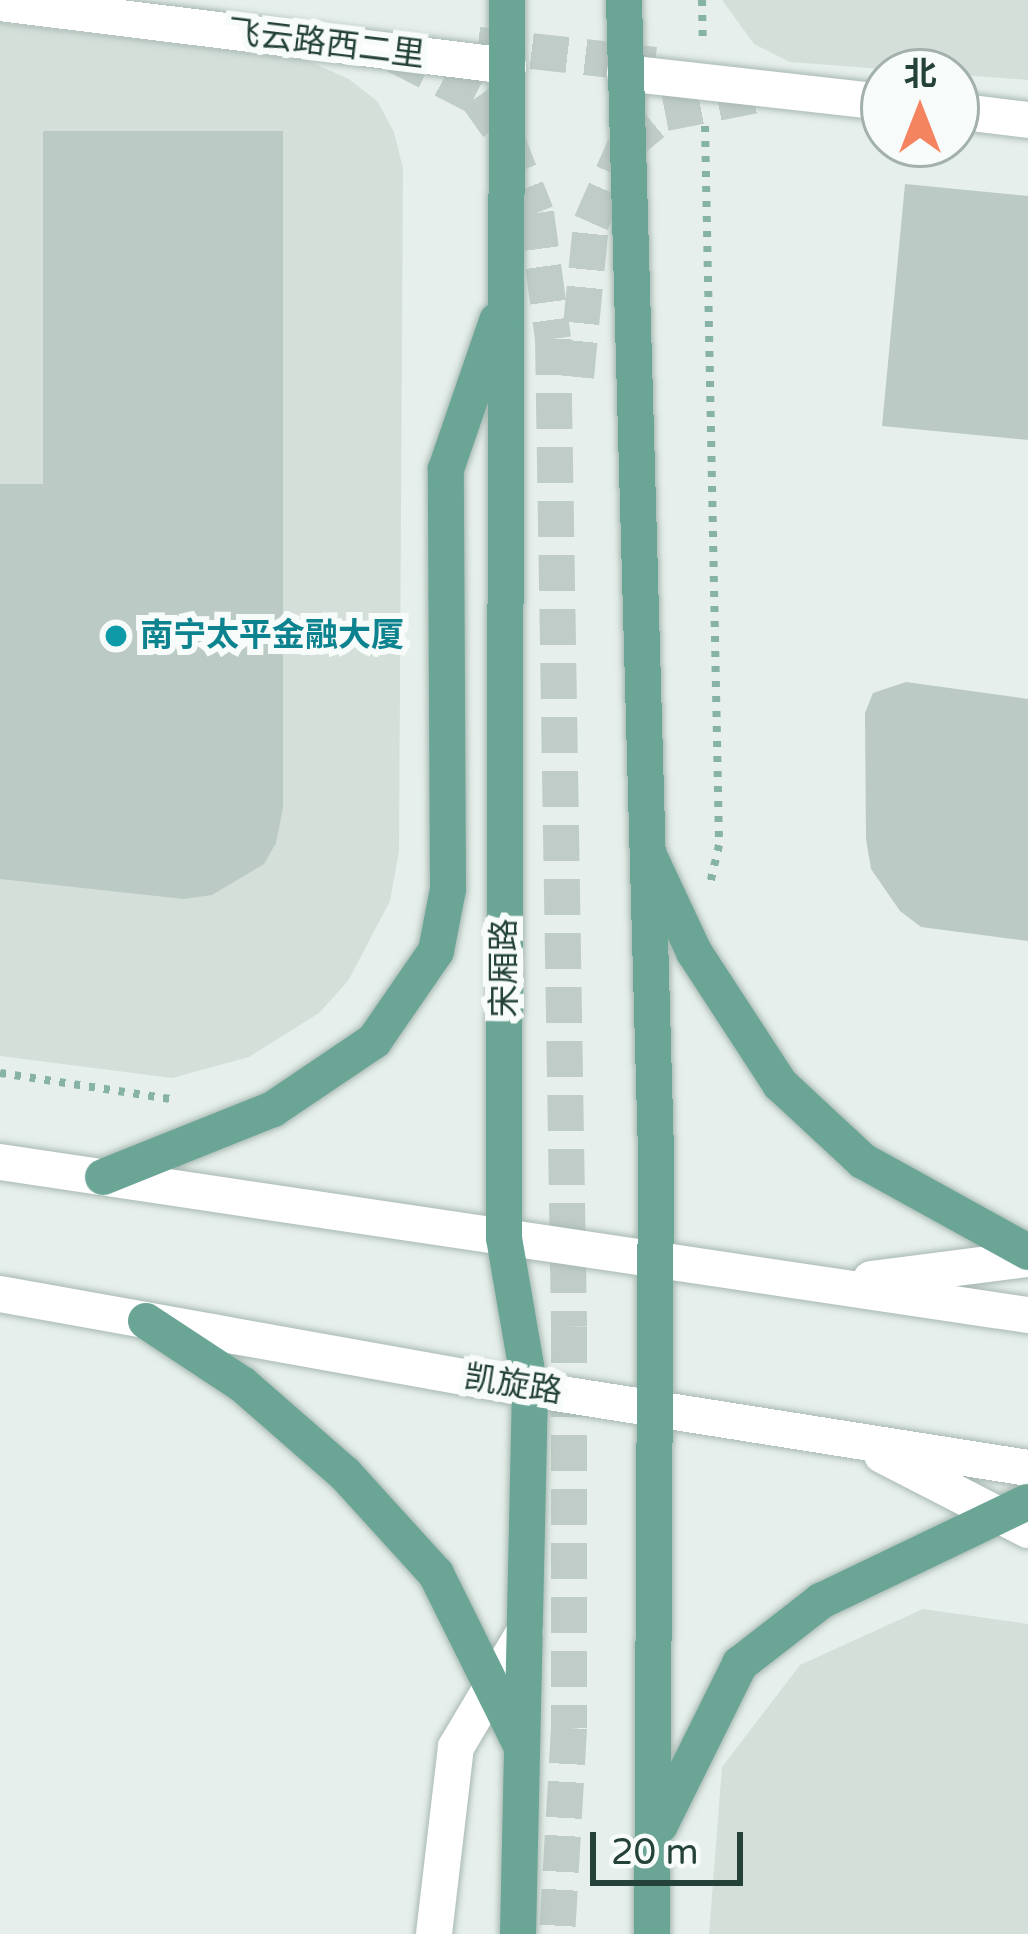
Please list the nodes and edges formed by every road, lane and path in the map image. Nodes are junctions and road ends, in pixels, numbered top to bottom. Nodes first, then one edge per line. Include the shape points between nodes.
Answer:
1 (507, 0) edge
2 (624, 0) edge
3 (703, 0) edge
4 (0, 3) edge
5 (508, 66) junction
6 (625, 73) junction
7 (704, 79) junction
8 (860, 99) edge
9 (980, 114) edge
10 (1028, 120) edge
11 (508, 290) junction
12 (643, 842) junction
13 (694, 952) junction
14 (0, 1073) edge
15 (261, 1113) junction
16 (0, 1162) edge
17 (103, 1177) junction
18 (504, 1238) junction
19 (1028, 1255) edge
20 (652, 1261) junction
21 (828, 1285) junction
22 (0, 1294) edge
23 (1028, 1316) edge
24 (146, 1321) junction
25 (530, 1389) junction
26 (652, 1405) junction
27 (852, 1439) junction
28 (1028, 1468) edge
29 (1018, 1516) edge
30 (525, 1631) junction
31 (490, 1690) junction
32 (524, 1750) junction
33 (656, 1834) junction
34 (434, 1934) edge
35 (518, 1934) edge
36 (652, 1934) edge

1 - 5 main road, 宋厢路
2 - 6 main road
3 - 7 path
4 - 5 street, 飞云路西二里
5 - 11 main road, 宋厢路
6 - 7 street
6 - 12 main road
7 - 8 street
7 - 13 path via 719,845
9 - 10 street
11 - 15 main road via 446,469 448,889 436,951 374,1041
11 - 18 main road, 宋厢路
12 - 13 main road
12 - 20 main road via 656,1150
13 - 19 main road via 780,1084 862,1161
14 - 15 path
15 - 17 main road
16 - 17 street
17 - 18 street
18 - 20 street
18 - 25 main road, 宋厢路
19 - 21 street
20 - 21 street
20 - 26 main road
21 - 23 street
22 - 24 street, 凯旋路
24 - 25 street, 凯旋路
24 - 31 main road via 243,1385 345,1474 436,1574
25 - 26 street, 凯旋路
25 - 30 main road, 宋厢路
26 - 27 street, 凯旋路
26 - 33 main road
27 - 28 street, 凯旋路
27 - 29 street
29 - 33 main road via 820,1601 740,1664
30 - 31 street
30 - 32 main road, 宋厢路
31 - 32 main road
31 - 34 street via 456,1747
32 - 35 main road, 宋厢路
33 - 36 main road

